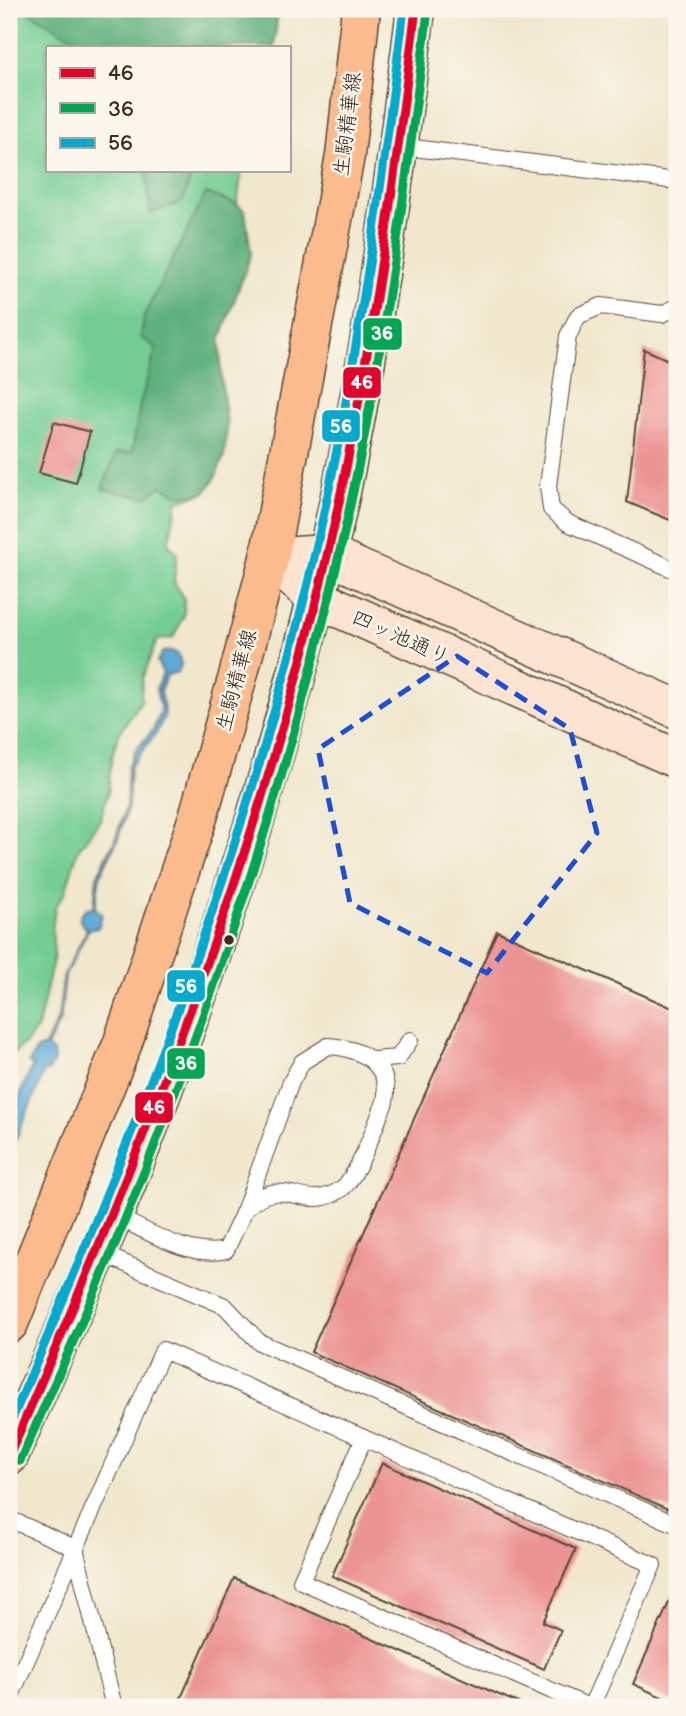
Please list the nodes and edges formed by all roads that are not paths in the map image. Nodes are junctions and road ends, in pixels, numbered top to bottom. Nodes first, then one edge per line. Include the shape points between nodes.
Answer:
1 (361, 9) edge
2 (416, 9) edge
3 (398, 146) junction
4 (677, 181) edge
5 (677, 307) edge
6 (326, 554) junction
7 (269, 558) junction
8 (677, 571) edge
9 (316, 598) junction
10 (677, 709) edge
11 (677, 759) edge
12 (410, 1040) dead end
13 (373, 1060) junction
14 (265, 1149) junction
15 (290, 1194) junction
16 (245, 1209) junction
17 (113, 1215) junction
18 (97, 1252) junction
19 (9, 1323) edge
20 (364, 1438) junction
21 (9, 1456) edge
22 (9, 1519) edge
23 (677, 1525) edge
24 (75, 1548) junction
25 (9, 1700) edge
26 (114, 1707) edge
27 (590, 1707) edge

1 - 7 main road, 生駒精華線 via 345,156
2 - 3 main road
3 - 4 lane
3 - 6 main road via 377,293
5 - 8 lane via 662,314 601,306 578,316 568,336 548,486 551,509 568,523
6 - 7 main road
6 - 9 main road
6 - 10 main road
7 - 9 main road, 四ッ池通り
7 - 19 main road, 生駒精華線 via 198,817 143,985
9 - 11 main road, 四ッ池通り
9 - 17 main road via 214,950
12 - 13 lane via 398,1058
13 - 14 lane via 358,1051 328,1046 302,1062
13 - 15 lane via 387,1092 351,1178 342,1189 318,1198
14 - 15 lane via 274,1181
14 - 16 lane
15 - 16 lane via 270,1191
16 - 17 lane via 226,1250 212,1253
17 - 18 main road
18 - 21 main road
18 - 23 lane via 225,1306 259,1342
20 - 24 lane via 163,1350
20 - 27 lane via 653,1565
20 - 27 lane via 301,1581
22 - 24 lane
24 - 25 lane
24 - 26 lane

